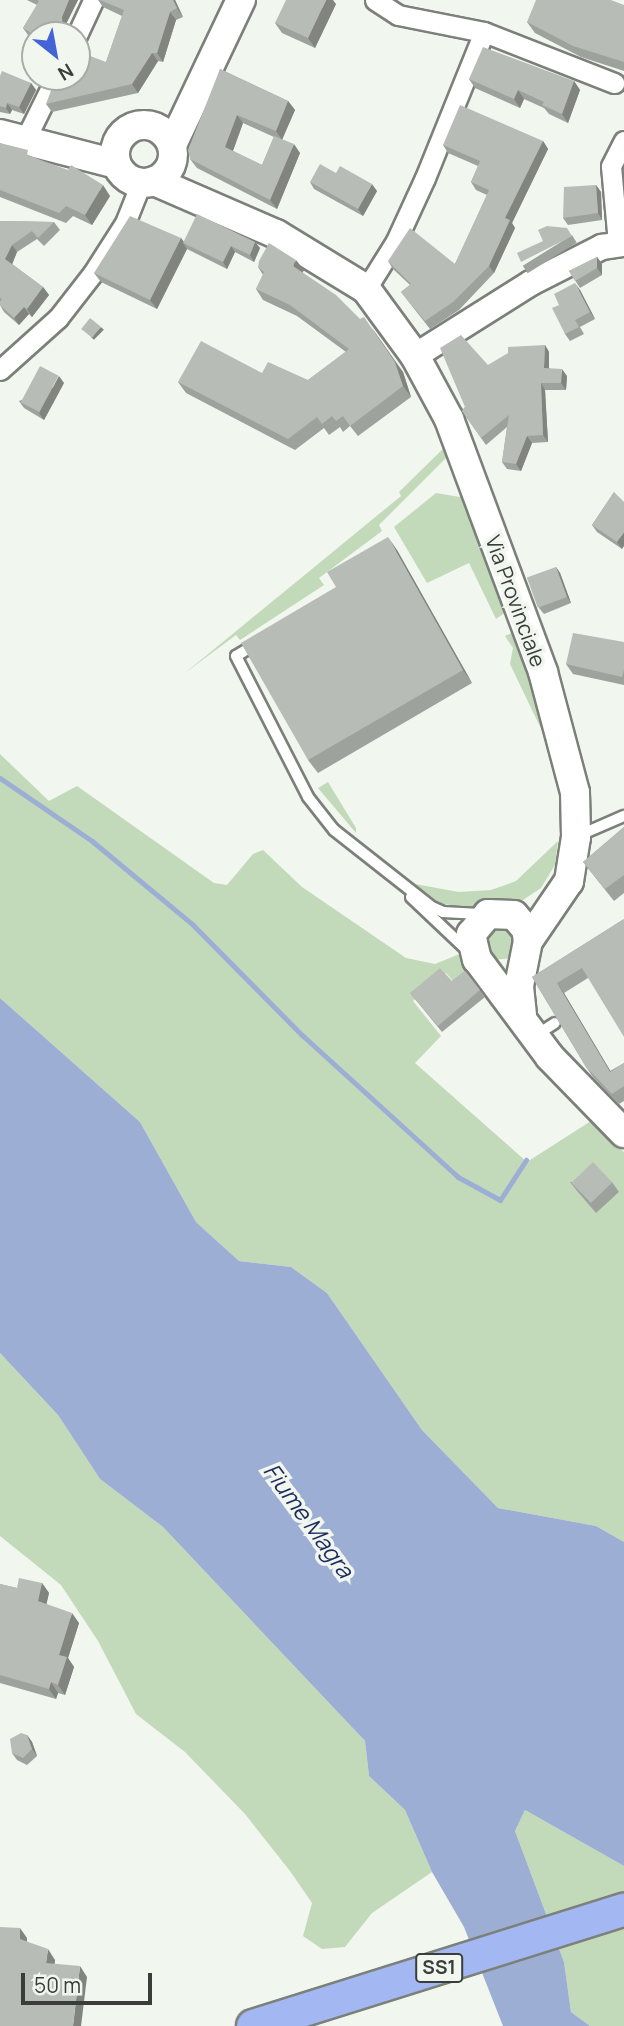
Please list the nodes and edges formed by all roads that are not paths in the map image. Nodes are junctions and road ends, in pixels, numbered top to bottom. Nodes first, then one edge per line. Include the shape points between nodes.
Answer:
1 (93, 0) edge
2 (242, 0) edge
3 (375, 0) edge
4 (83, 21) edge
5 (484, 33) junction
6 (614, 83) dead end
7 (47, 91) edge
8 (12, 138) edge
9 (624, 141) edge
10 (117, 152) junction
11 (158, 160) junction
12 (621, 243) edge
13 (366, 289) junction
14 (415, 356) junction
15 (0, 370) edge
16 (269, 636) edge
17 (624, 816) edge
18 (574, 846) junction
19 (404, 888) junction
20 (500, 914) junction
21 (526, 948) junction
22 (480, 961) junction
23 (537, 1024) junction
24 (624, 1133) edge
25 (624, 1910) edge
26 (253, 2026) edge

1 - 4 street
2 - 11 main road
3 - 5 street via 398,15
5 - 6 street
5 - 13 street via 425,178
7 - 8 street
8 - 10 main road via 64,151
9 - 12 street via 611,166
10 - 11 main road, Via Provinciale via 126,177
10 - 11 main road via 133,126
11 - 13 main road, Via Provinciale via 201,201 307,250
11 - 15 street via 93,273 58,318
12 - 14 street via 531,284
13 - 14 main road, Via Provinciale
14 - 18 main road, Via Provinciale via 449,419 543,672 575,792
16 - 19 lane via 236,656 308,797 355,850
17 - 18 lane
18 - 20 main road via 548,889
18 - 21 main road via 561,898
19 - 20 lane via 443,912
19 - 22 lane via 428,918
20 - 21 main road via 526,929
20 - 22 main road via 471,934
21 - 22 main road via 500,969
21 - 23 main road
22 - 23 main road
23 - 24 main road
25 - 26 main road, SS1

